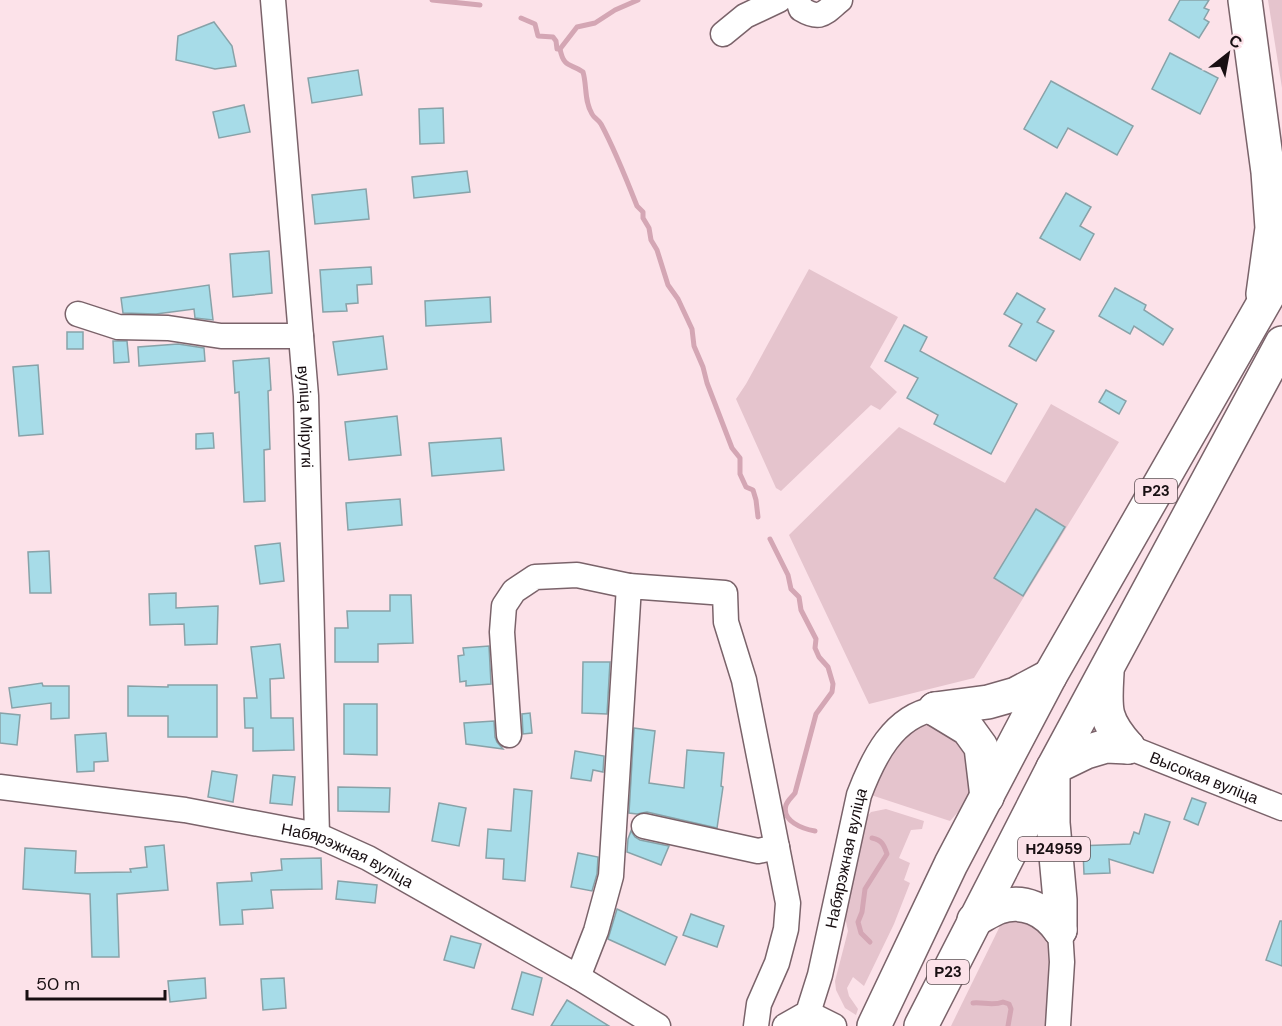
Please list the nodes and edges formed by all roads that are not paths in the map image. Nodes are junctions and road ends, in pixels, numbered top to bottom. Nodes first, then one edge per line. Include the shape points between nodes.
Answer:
1 (273, 0) edge
2 (779, 0) edge
3 (798, 0) edge
4 (840, 0) edge
5 (1245, 0) edge
6 (723, 34) dead end
7 (1282, 271) edge
8 (1262, 305) junction
9 (78, 314) dead end
10 (301, 336) junction
11 (1279, 351) edge
12 (629, 586) junction
13 (1107, 668) junction
14 (1050, 676) junction
15 (936, 709) junction
16 (509, 735) dead end
17 (1128, 747) junction
18 (1053, 768) junction
19 (0, 786) edge
20 (987, 797) junction
21 (1282, 808) edge
22 (644, 826) dead end
23 (317, 835) junction
24 (777, 847) junction
25 (974, 920) junction
26 (1060, 930) junction
27 (578, 977) junction
28 (808, 1013) junction
29 (879, 1016) edge
30 (922, 1025) edge
31 (658, 1026) edge
32 (756, 1026) edge
33 (785, 1026) edge
34 (834, 1026) edge
35 (1058, 1026) edge

1 - 10 street, вуліца Міруткі
2 - 6 street via 745,16
3 - 4 street via 801,9 812,16 820,16
5 - 8 highway, Р23 via 1272,228
7 - 8 highway, Р23
8 - 14 highway, Р23
9 - 10 street via 118,327 168,328 221,336
10 - 23 street, вуліца Міруткі via 306,396
11 - 13 highway, Р23
12 - 16 street via 577,575 535,577 514,591 504,606 502,632
12 - 24 street via 725,593 726,622 744,680
12 - 27 street via 611,876 597,931
13 - 17 highway via 1106,714 1114,732
13 - 18 highway, Р23
14 - 15 highway via 1016,694
14 - 20 highway, Р23
15 - 20 highway via 968,729 981,747
15 - 28 street, Набярэжная вуліца via 923,711 898,728 868,771
17 - 18 highway via 1106,746
17 - 21 street, Высокая вуліца
18 - 25 highway, Р23
18 - 26 highway, Н24959
19 - 23 street, Набярэжная вуліца via 185,810
20 - 29 highway, Р23
22 - 24 street via 758,851
23 - 27 street, Набярэжная вуліца via 350,848
24 - 32 street via 788,903 786,929 777,963 759,1004
25 - 26 highway via 999,907 1017,904 1038,908
25 - 30 highway, Р23
26 - 35 street, Н24959
27 - 31 street, Набярэжная вуліца
28 - 33 street
28 - 34 street

